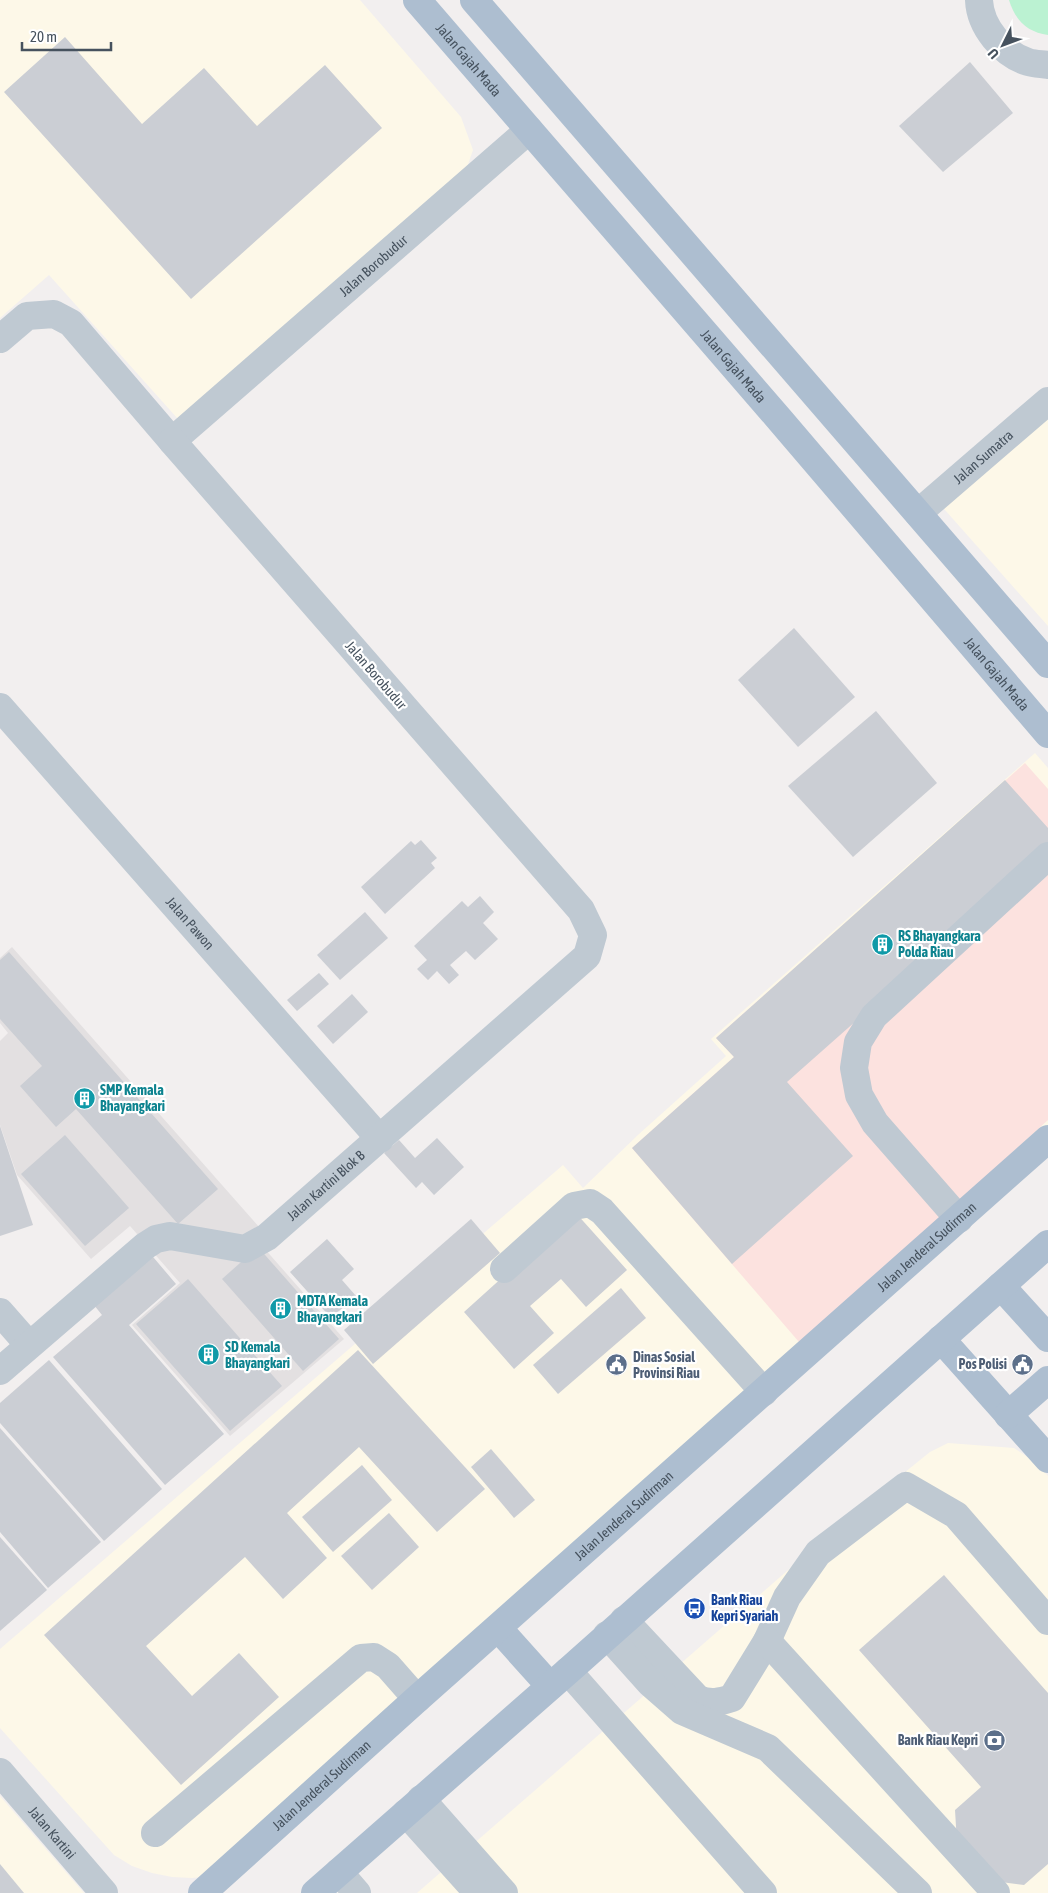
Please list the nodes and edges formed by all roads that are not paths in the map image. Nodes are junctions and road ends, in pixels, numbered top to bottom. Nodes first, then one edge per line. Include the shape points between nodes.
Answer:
1 (417, 0) edge
2 (474, 0) edge
3 (979, 0) edge
4 (1048, 65) edge
5 (562, 101) junction
6 (529, 130) junction
7 (0, 339) edge
8 (812, 391) junction
9 (1048, 401) edge
10 (780, 420) junction
11 (172, 440) junction
12 (918, 513) junction
13 (1048, 664) edge
14 (0, 707) edge
15 (1048, 734) edge
16 (1048, 856) edge
17 (581, 910) joint
18 (380, 1139) junction
19 (1048, 1139) edge
20 (959, 1219) junction
21 (1048, 1244) edge
22 (504, 1269) dead end
23 (1001, 1286) junction
24 (0, 1312) edge
25 (1048, 1338) edge
26 (941, 1339) junction
27 (30, 1345) junction
28 (0, 1371) edge
29 (1048, 1380) edge
30 (764, 1392) junction
31 (1008, 1414) junction
32 (1048, 1459) edge
33 (1048, 1621) edge
34 (498, 1628) junction
35 (616, 1628) junction
36 (767, 1641) junction
37 (559, 1679) junction
38 (417, 1699) junction
39 (0, 1772) edge
40 (413, 1806) junction
41 (155, 1833) dead end
42 (339, 1872) junction
43 (104, 1893) edge
44 (202, 1893) edge
45 (315, 1893) edge
46 (358, 1893) edge
47 (478, 1893) edge
48 (504, 1893) edge
49 (763, 1893) edge
50 (918, 1893) edge
51 (996, 1893) edge

1 - 6 main road, Jalan Gajah Mada
2 - 5 main road
3 - 4 street via 989,30 1006,50 1028,62
5 - 6 main road
5 - 8 main road
6 - 10 main road, Jalan Gajah Mada
6 - 11 street, Jalan Borobudur
7 - 11 street, Jalan Borobudur via 27,316 54,314 71,323
8 - 10 main road
8 - 12 main road
9 - 12 street, Jalan Sumatra
10 - 15 main road, Jalan Gajah Mada
11 - 17 street, Jalan Borobudur
12 - 13 main road
14 - 18 street, Jalan Pawon
16 - 20 street via 874,1016 858,1042 854,1068 859,1095 875,1123
17 - 18 street, Jalan Kartini Blok B via 594,935 587,956
18 - 27 street, Jalan Kartini Blok B via 266,1236 245,1249 170,1236 156,1239
19 - 20 main road, Jalan Jenderal Sudirman
20 - 30 main road, Jalan Jenderal Sudirman
21 - 23 main road
22 - 30 street via 574,1206 590,1203 602,1211
23 - 25 main road
23 - 26 main road
24 - 27 street
26 - 31 main road
26 - 35 main road
27 - 28 street, Jalan Kartini Blok B
29 - 31 main road
30 - 34 main road, Jalan Jenderal Sudirman
31 - 32 main road
33 - 36 street via 956,1515 906,1486 818,1553 787,1597
34 - 37 main road
34 - 38 main road, Jalan Jenderal Sudirman
35 - 36 street via 698,1700 706,1703 732,1698
35 - 37 main road
35 - 50 street via 650,1683 682,1711 768,1748
36 - 51 street
37 - 40 main road
37 - 49 street
38 - 41 street via 388,1666 374,1657 361,1658
38 - 44 main road, Jalan Jenderal Sudirman
39 - 43 street, Jalan Kartini
40 - 42 main road
40 - 47 street
40 - 48 street
42 - 45 main road
42 - 46 street

